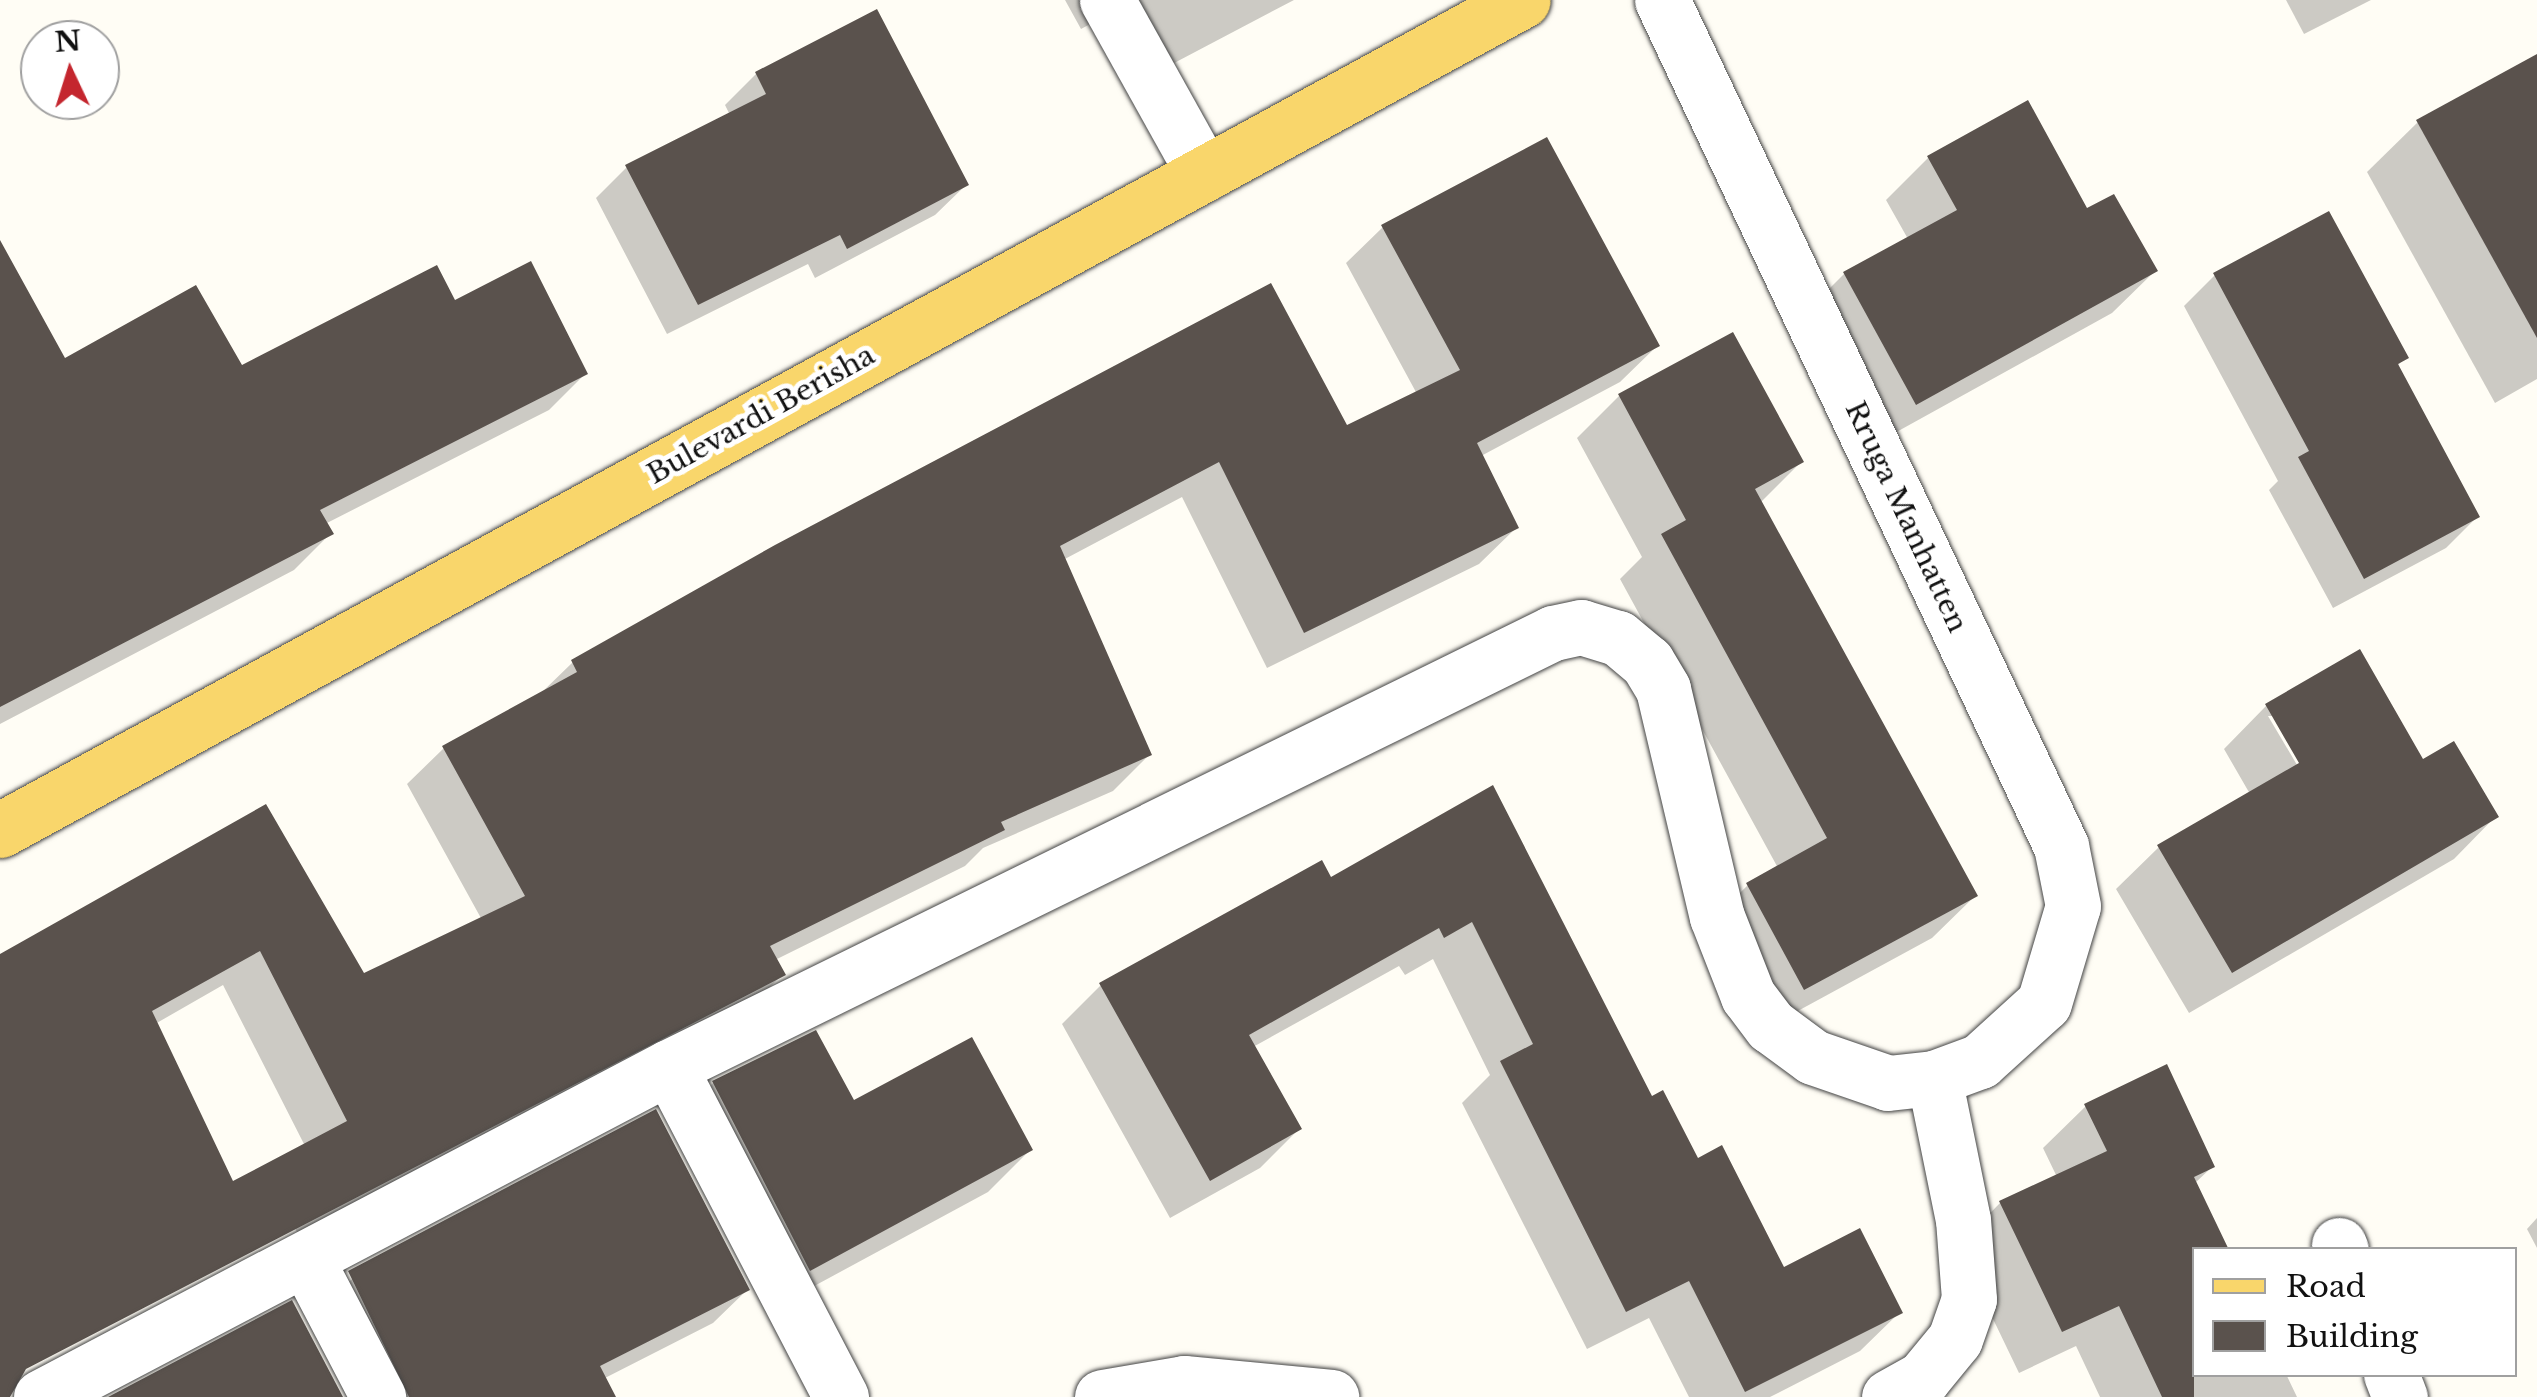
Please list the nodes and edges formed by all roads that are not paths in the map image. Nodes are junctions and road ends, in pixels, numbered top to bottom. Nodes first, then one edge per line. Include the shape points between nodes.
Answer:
1 (1107, 0) edge
2 (1523, 0) edge
3 (1662, 0) edge
4 (1204, 174) junction
5 (0, 830) edge
6 (669, 1067) junction
7 (1934, 1078) junction
8 (306, 1259) junction
9 (1915, 1391) edge
10 (41, 1397) edge
11 (378, 1397) edge
12 (841, 1397) edge
13 (1102, 1397) edge
14 (1331, 1397) edge

1 - 4 street
2 - 4 main road, Bulevardi Berisha
3 - 7 street, Rruga Manhatten via 2061,846 2074,906 2066,949 2044,1003 1980,1062
4 - 5 main road, Bulevardi Berisha
6 - 7 street, Rruga Manhatten via 1552,633 1582,627 1618,638 1646,662 1663,689 1717,917 1748,996 1771,1026 1813,1057 1852,1074 1888,1083
6 - 8 street, Rruga Manhatten
6 - 12 street
7 - 9 street via 1963,1220 1970,1298 1955,1338
8 - 10 street, Rruga Manhatten
8 - 11 street
13 - 14 street via 1184,1383

